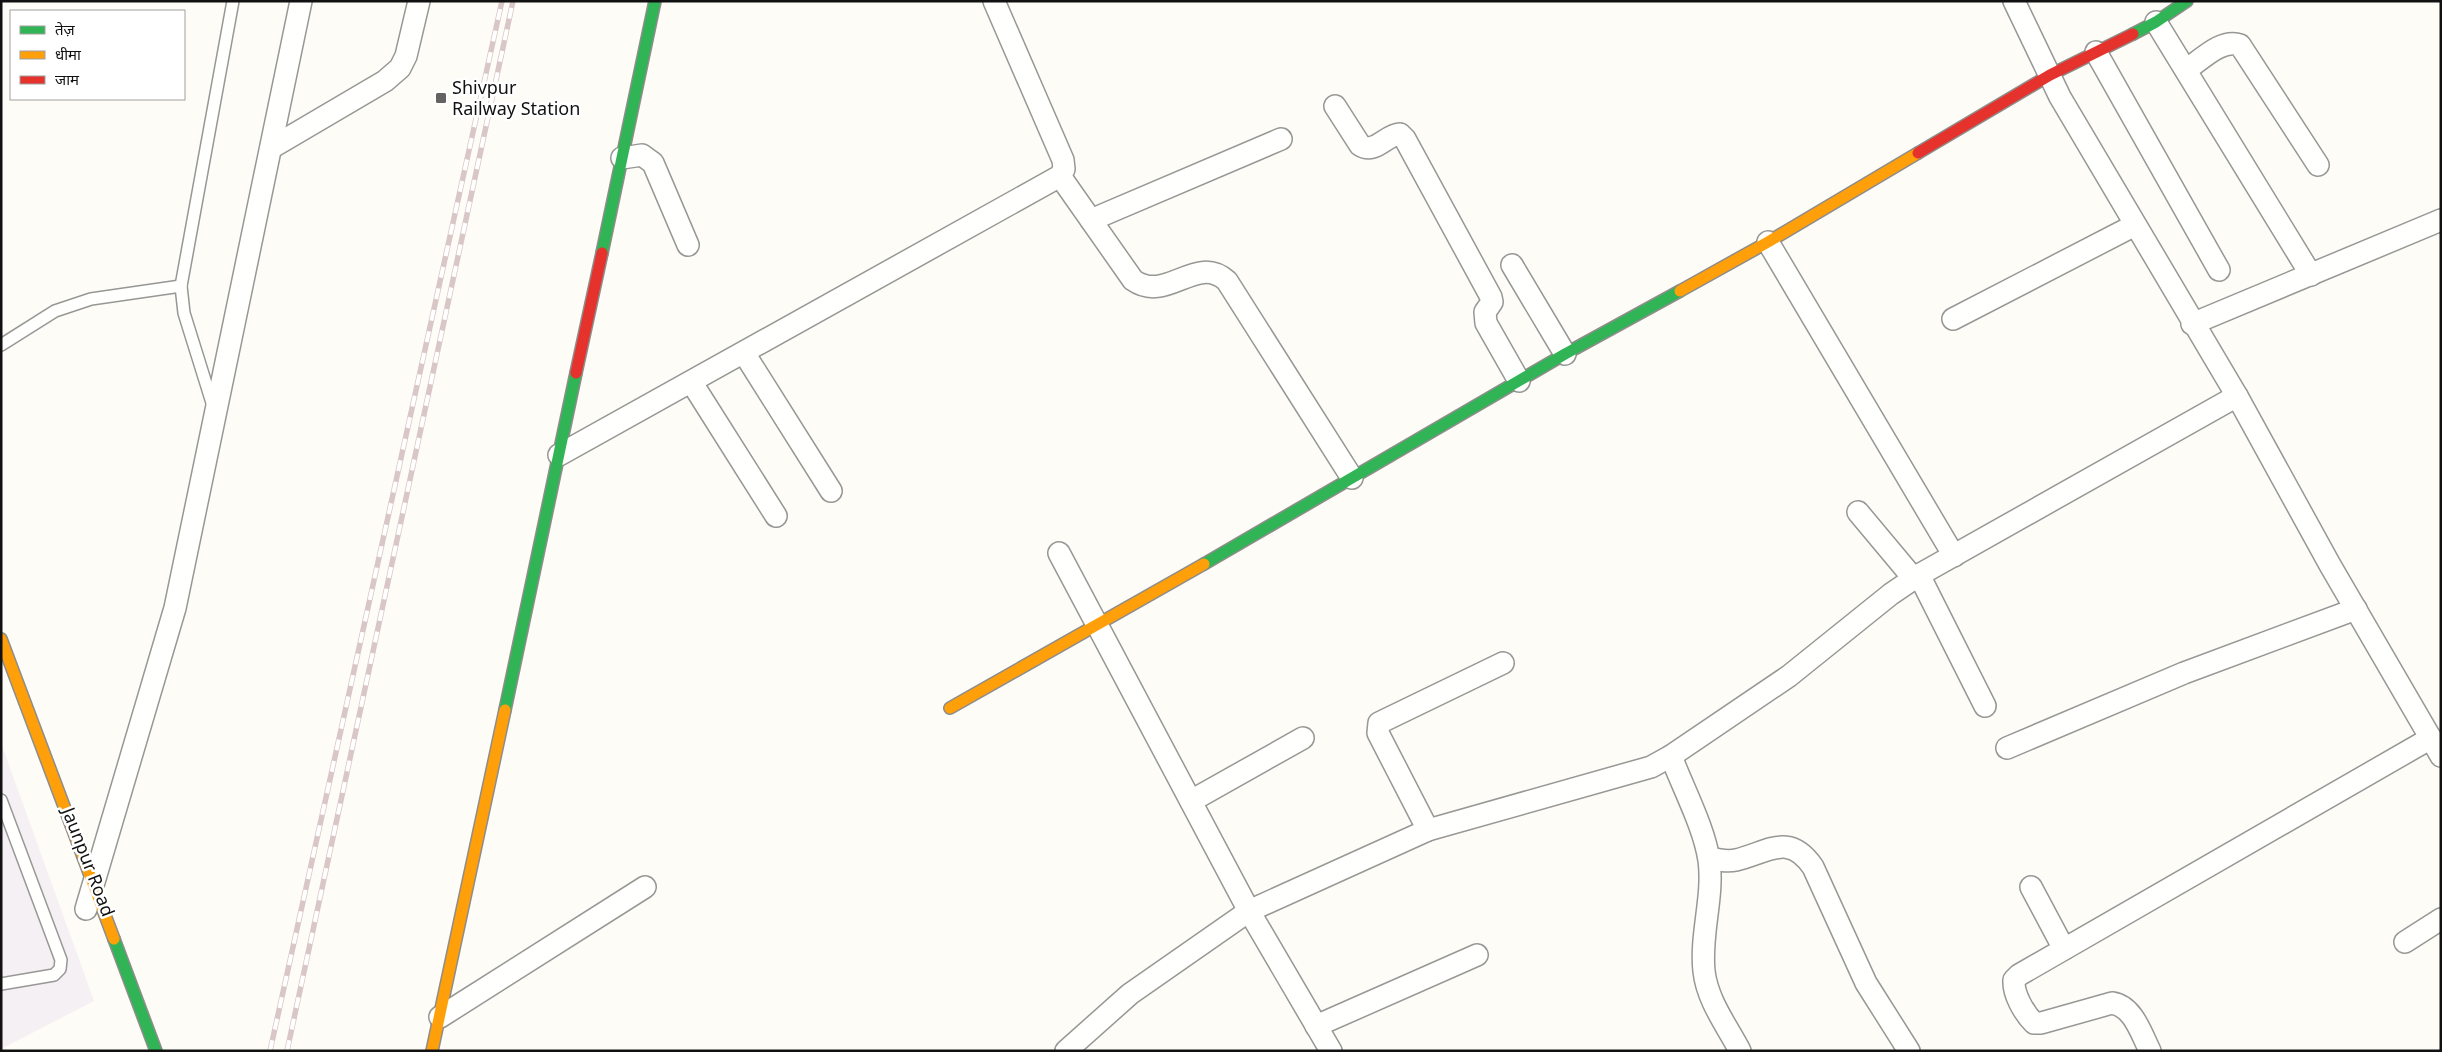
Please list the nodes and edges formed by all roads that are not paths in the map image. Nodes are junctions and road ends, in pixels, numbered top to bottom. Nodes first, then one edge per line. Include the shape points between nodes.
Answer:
1 (233, 1) edge
2 (301, 1) edge
3 (420, 1) edge
4 (655, 1) edge
5 (994, 1) edge
6 (2014, 1) edge
7 (2187, 1) edge
8 (2156, 22) junction
9 (2096, 52) junction
10 (2186, 70) junction
11 (2050, 75) junction
12 (1335, 106) dead end
13 (1281, 139) dead end
14 (271, 148) junction
15 (622, 158) junction
16 (2318, 164) dead end
17 (1060, 176) junction
18 (1091, 220) junction
19 (2441, 220) edge
20 (2135, 225) junction
21 (1768, 242) junction
22 (688, 245) dead end
23 (1512, 265) dead end
24 (2219, 270) dead end
25 (2311, 275) junction
26 (181, 286) junction
27 (1953, 319) dead end
28 (2192, 324) junction
29 (1, 345) edge
30 (744, 353) junction
31 (1565, 354) junction
32 (1519, 381) junction
33 (692, 383) junction
34 (2236, 396) junction
35 (216, 415) junction
36 (559, 455) junction
37 (1352, 478) junction
38 (831, 491) dead end
39 (1858, 512) dead end
40 (776, 516) dead end
41 (1059, 553) dead end
42 (1954, 556) junction
43 (1916, 577) junction
44 (2356, 609) junction
45 (1098, 626) junction
46 (1, 640) edge
47 (5, 658) edge
48 (1503, 663) dead end
49 (1985, 706) dead end
50 (950, 708) dead end
51 (1303, 738) dead end
52 (2431, 738) junction
53 (2007, 748) dead end
54 (1671, 756) junction
55 (2441, 756) edge
56 (1, 800) edge
57 (1191, 801) junction
58 (1428, 830) junction
59 (1709, 858) junction
60 (645, 886) dead end
61 (2031, 887) dead end
62 (88, 900) junction
63 (1249, 911) junction
64 (2441, 919) edge
65 (2405, 942) dead end
66 (2064, 949) junction
67 (1477, 955) dead end
68 (1, 984) edge
69 (440, 1017) junction
70 (1316, 1026) junction
71 (156, 1051) edge
72 (432, 1051) edge
73 (1066, 1051) edge
74 (1331, 1051) edge
75 (1740, 1051) edge
76 (1909, 1051) edge
77 (2150, 1051) edge

1 - 26 lane
2 - 14 street
3 - 14 street via 400,68 385,81
4 - 15 street
5 - 17 street via 1063,160 1064,169
6 - 11 street
7 - 8 street
8 - 9 street
8 - 10 street
9 - 11 street
9 - 24 street
10 - 16 street via 2224,44 2233,42 2240,45
10 - 25 street
11 - 20 street
11 - 21 street
12 - 32 street via 1365,148 1372,148 1394,134 1405,139 1491,297 1486,324
13 - 18 street
14 - 35 street
15 - 22 street via 642,155 653,163
15 - 36 street
17 - 18 street
17 - 30 street
18 - 37 street via 1133,280 1142,287 1154,288 1204,271 1217,272 1227,281
19 - 25 street
20 - 27 street
20 - 28 street
21 - 31 street
21 - 42 street
23 - 31 street
25 - 28 street
26 - 29 lane via 91,299 55,311
26 - 35 lane via 184,313
28 - 34 street
30 - 33 street
30 - 38 street
31 - 32 street
32 - 37 street
33 - 36 street
33 - 40 street
34 - 42 street
34 - 44 street
35 - 62 street via 175,608
36 - 69 street
37 - 45 street
39 - 43 street
41 - 45 street
42 - 43 street
43 - 49 street
43 - 54 street via 1789,676
44 - 52 street
44 - 53 street via 2184,673
45 - 50 street
45 - 57 street
46 - 47 street
47 - 62 street
48 - 58 street via 1379,723 1378,733
51 - 57 street
52 - 55 street
52 - 66 street
54 - 58 street via 1652,766
54 - 59 street
56 - 68 lane via 61,960 60,969 54,975
57 - 63 street
58 - 63 street
59 - 75 street via 1711,878 1704,972 1710,995
59 - 76 street via 1734,860 1786,846 1806,857 1869,988
60 - 69 street
61 - 66 street
62 - 71 street
63 - 70 street
63 - 73 street via 1130,994
64 - 65 street
66 - 77 street via 2014,980 2014,988 2029,1017 2041,1023 2112,1003 2120,1004 2133,1017
67 - 70 street
69 - 72 street
70 - 74 street

